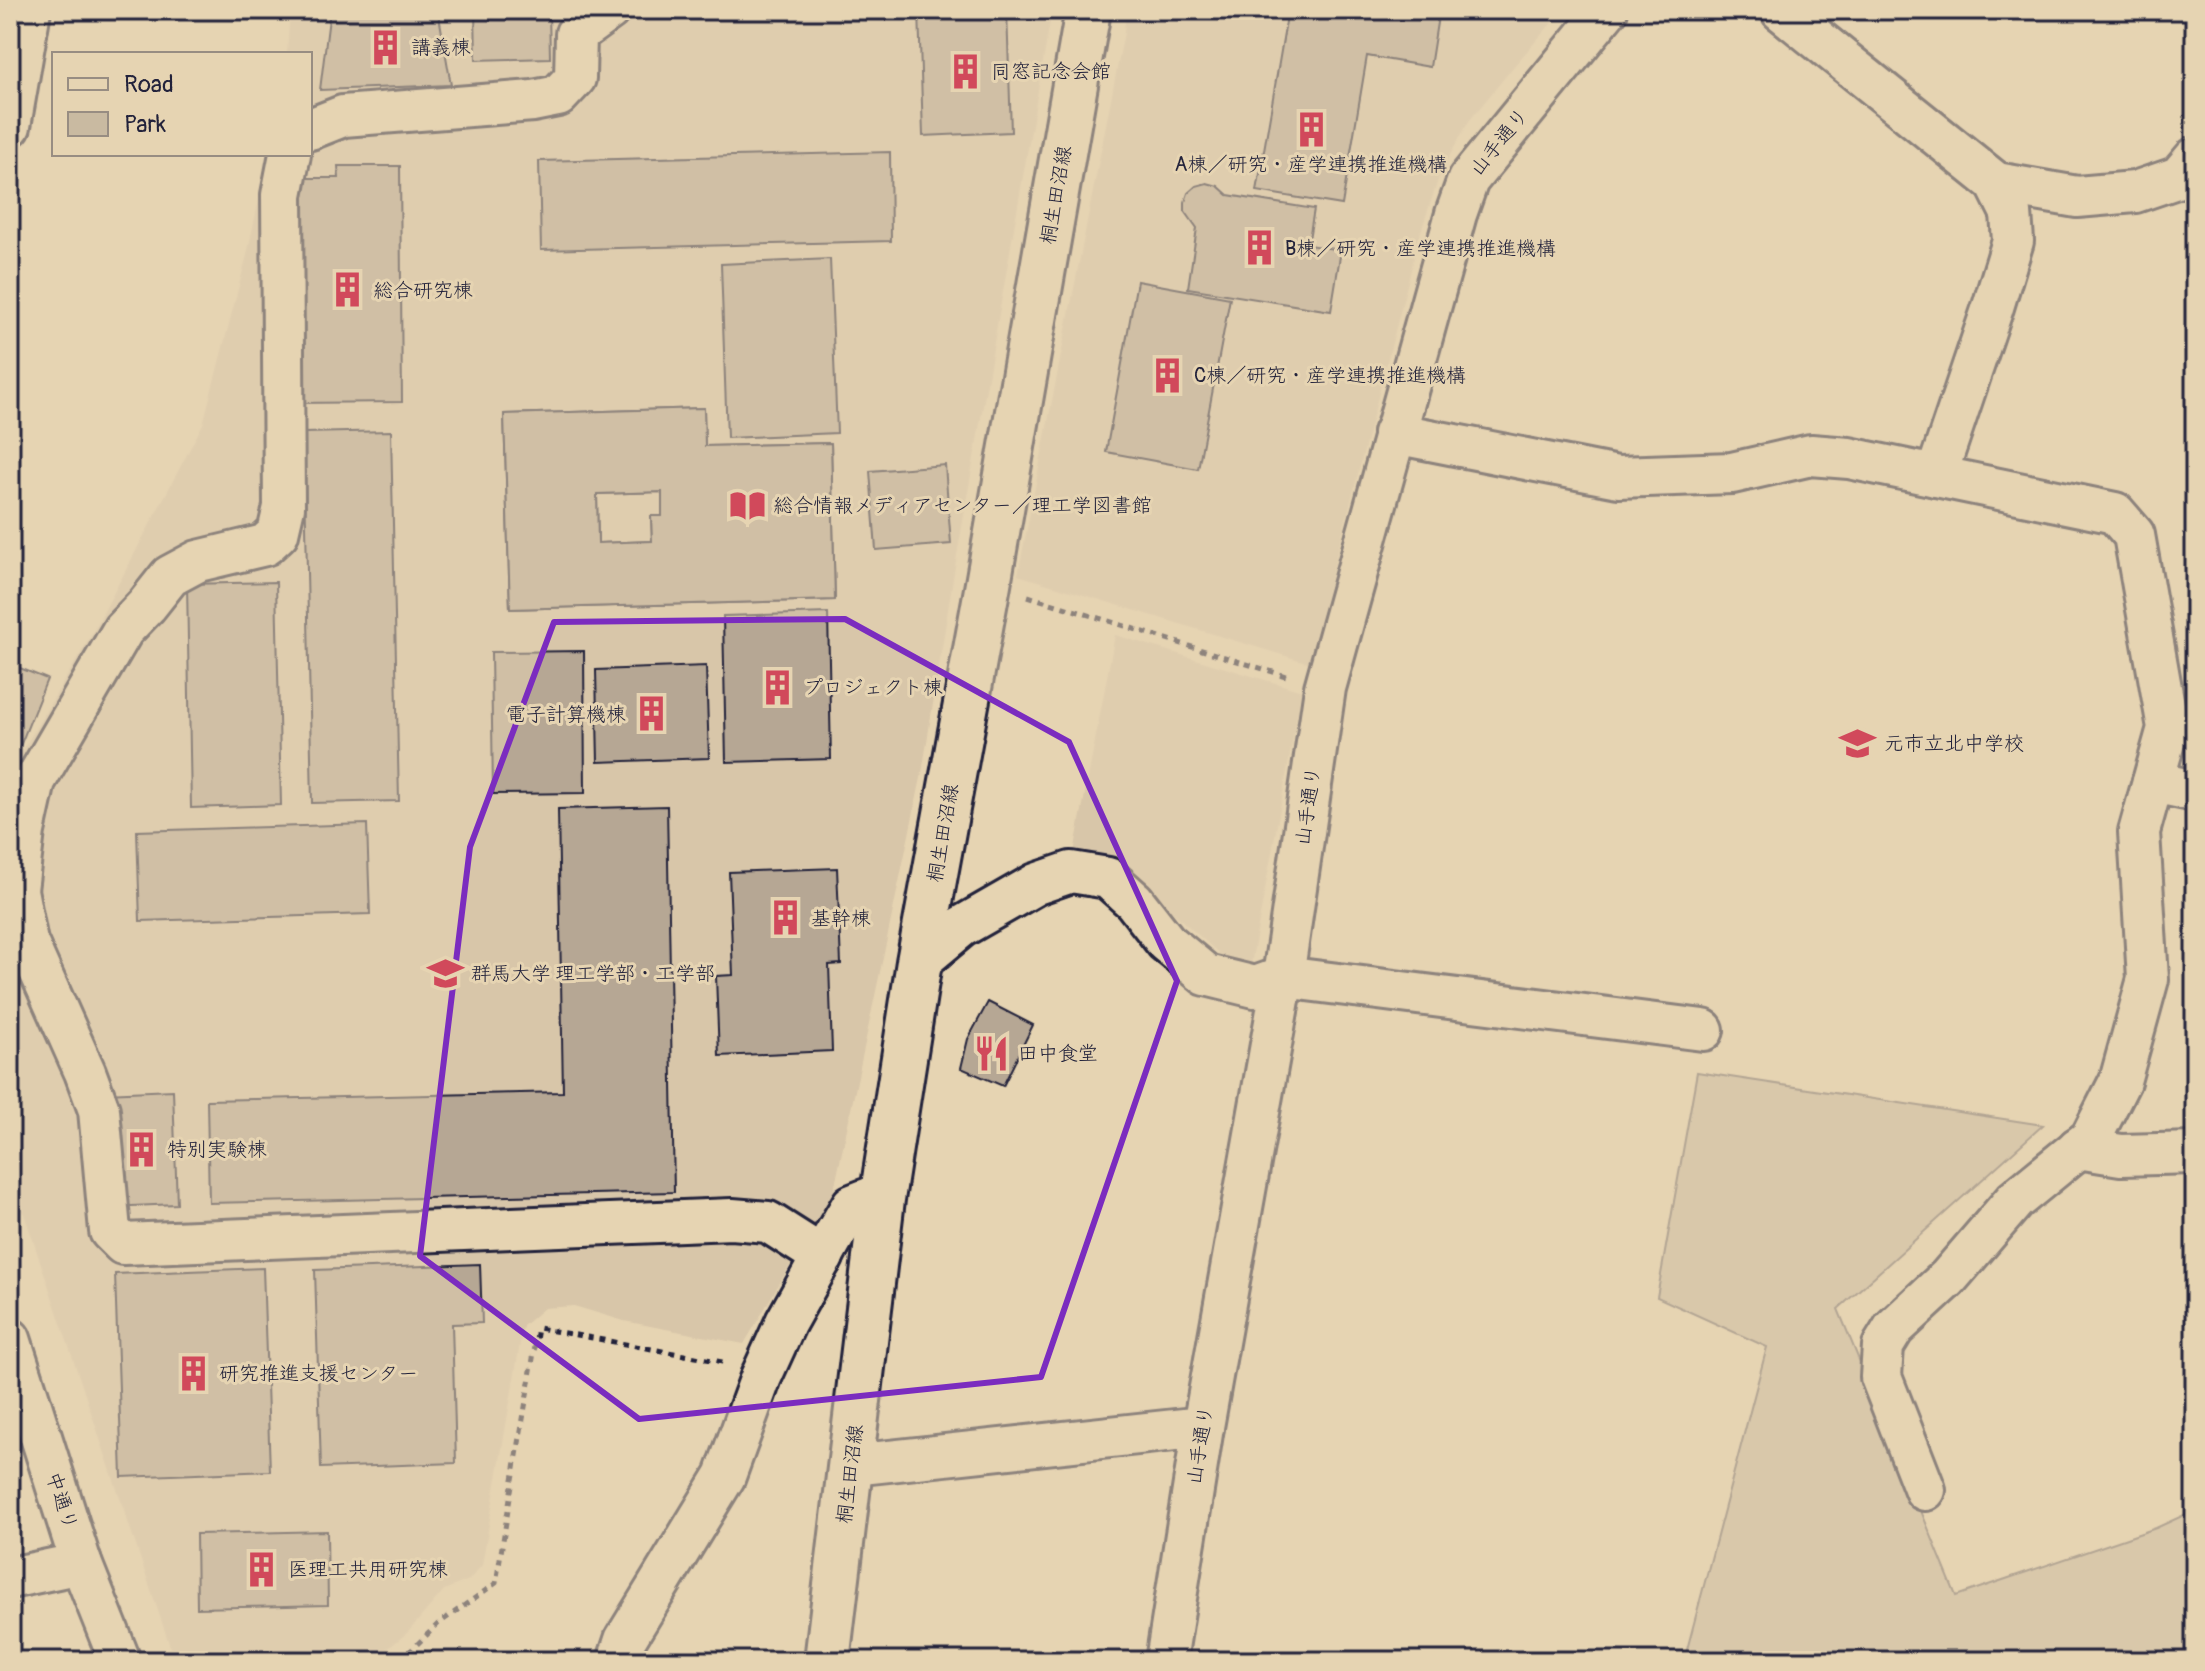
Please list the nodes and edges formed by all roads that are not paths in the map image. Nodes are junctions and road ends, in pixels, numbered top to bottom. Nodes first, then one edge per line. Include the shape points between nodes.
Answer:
1 (30, 10) edge
2 (609, 10) edge
3 (1088, 10) edge
4 (1607, 10) edge
5 (1781, 10) edge
6 (575, 22) edge
7 (10, 126) edge
8 (312, 128) edge
9 (290, 156) edge
10 (2195, 158) edge
11 (1996, 183) junction
12 (1394, 433) junction
13 (1936, 476) junction
14 (2179, 698) edge
15 (2153, 782) junction
16 (2195, 791) edge
17 (919, 962) junction
18 (1283, 977) junction
19 (1703, 1030) dead end
20 (2078, 1148) junction
21 (2195, 1153) edge
22 (882, 1199) junction
23 (823, 1257) junction
24 (10, 1339) edge
25 (1203, 1427) junction
26 (852, 1465) junction
27 (1925, 1490) dead end
28 (81, 1563) junction
29 (10, 1578) edge
30 (120, 1661) edge
31 (618, 1661) edge
32 (827, 1661) edge
33 (1166, 1661) edge

1 - 7 street
2 - 6 street
3 - 17 main road, 桐生田沼線
4 - 12 street, 山手通り via 1468,180
5 - 11 street
6 - 8 street via 575,78 558,96 343,116
9 - 23 street via 282,195 284,507 278,533 265,545 198,561 170,576 123,630 35,781 24,831 17,890 27,942 99,1110 110,1231 123,1244 146,1244 732,1219 768,1222
10 - 11 street via 2179,177 2135,192 2077,197
11 - 13 street via 2011,213 2013,241
12 - 13 street via 1618,477 1732,473 1811,455
12 - 18 street, 山手通り via 1325,688
13 - 14 street via 2115,513 2134,535
14 - 15 street
15 - 16 street
15 - 20 street via 2139,832 2148,979 2120,1081 2091,1138
17 - 18 street via 961,927 1036,884 1071,872 1108,878 1166,942 1206,975 1255,987
17 - 22 main road, 桐生田沼線
18 - 19 street
18 - 25 street, 山手通り
20 - 21 street via 2121,1155
20 - 27 street via 2015,1200 1883,1346 1881,1377
22 - 23 street via 852,1205
22 - 26 main road, 桐生田沼線
23 - 31 street via 761,1377 725,1476 625,1640
24 - 28 street, 中通り
25 - 26 street
25 - 33 street, 山手通り
26 - 32 main road, 桐生田沼線
28 - 29 street
28 - 30 street, 中通り

